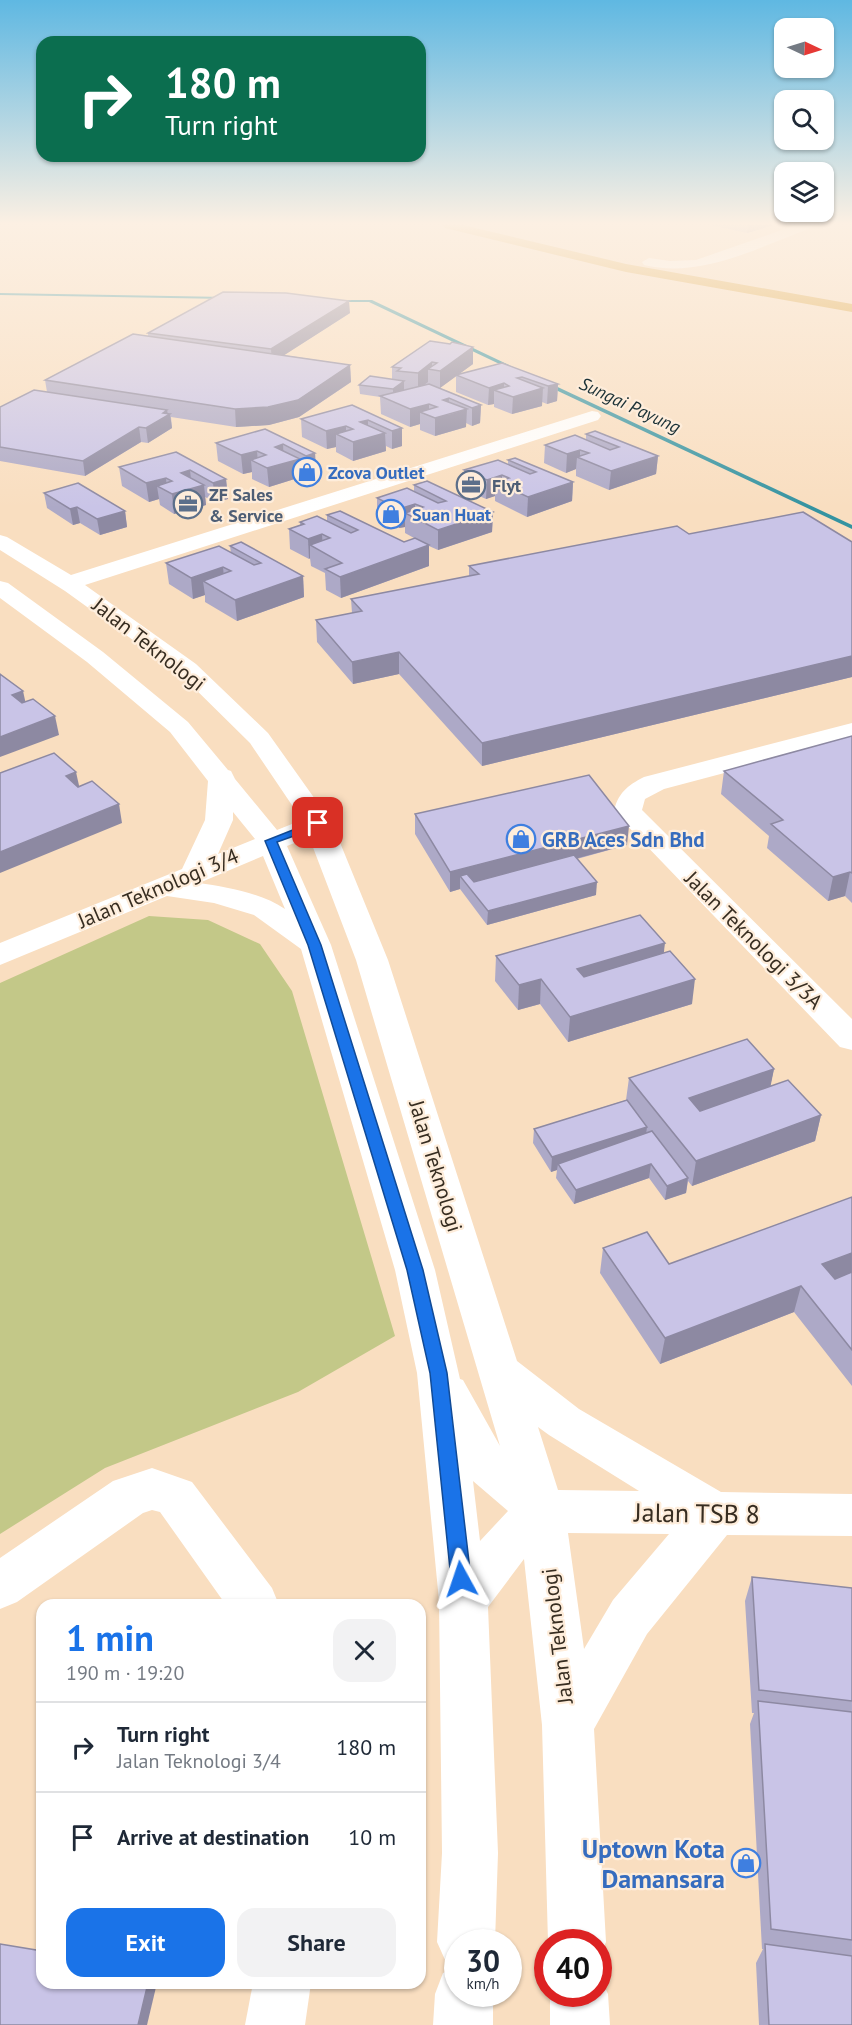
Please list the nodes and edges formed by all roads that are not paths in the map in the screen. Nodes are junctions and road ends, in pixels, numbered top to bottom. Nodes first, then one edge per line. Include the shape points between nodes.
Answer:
1 (592, 416) dead end
2 (0, 541) edge
3 (68, 583) junction
4 (0, 588) edge
5 (852, 732) edge
6 (222, 777) junction
7 (318, 823) junction
8 (271, 841) junction
9 (195, 873) junction
10 (162, 887) junction
11 (315, 945) junction
12 (0, 955) edge
13 (852, 1039) edge
14 (501, 1372) junction
15 (438, 1373) junction
16 (542, 1511) junction
17 (716, 1513) junction
18 (852, 1515) edge
19 (0, 1586) edge
20 (251, 1599) edge
21 (463, 1601) junction
22 (568, 1725) junction
23 (467, 1929) edge
24 (576, 1929) edge
25 (281, 1989) edge
26 (464, 2007) edge
27 (579, 2007) edge
28 (275, 2025) edge
29 (463, 2025) edge
30 (580, 2025) edge

1 - 3 street
2 - 3 street, Jalan Teknologi
3 - 7 street, Jalan Teknologi via 188,669 259,738
4 - 6 street, Jalan Teknologi via 95,657 179,727
5 - 13 street, Jalan Teknologi 3/3A via 654,783 638,789 630,799 628,812
6 - 8 street, Jalan Teknologi
6 - 9 street via 219,819
7 - 8 street, Jalan Teknologi 3/4
7 - 14 street, Jalan Teknologi via 372,960
8 - 9 street, Jalan Teknologi 3/4
8 - 11 street, Jalan Teknologi
9 - 10 street, Jalan Teknologi 3/4
10 - 11 street via 218,895 265,909
10 - 12 street, Jalan Teknologi 3/4
11 - 15 street, Jalan Teknologi via 415,1270
14 - 16 street, Jalan Teknologi
14 - 17 street via 564,1422
15 - 16 street via 490,1469
15 - 21 street, Jalan Teknologi
16 - 17 street, Jalan TSB 8
16 - 21 street via 501,1548
16 - 22 street, Jalan Teknologi
17 - 18 street, Jalan TSB 8
17 - 22 street via 630,1617
19 - 20 street via 129,1496 152,1489 176,1497
21 - 23 street, Jalan Teknologi via 470,1853
22 - 24 street, Jalan Teknologi
25 - 28 street
26 - 29 street
27 - 30 street

